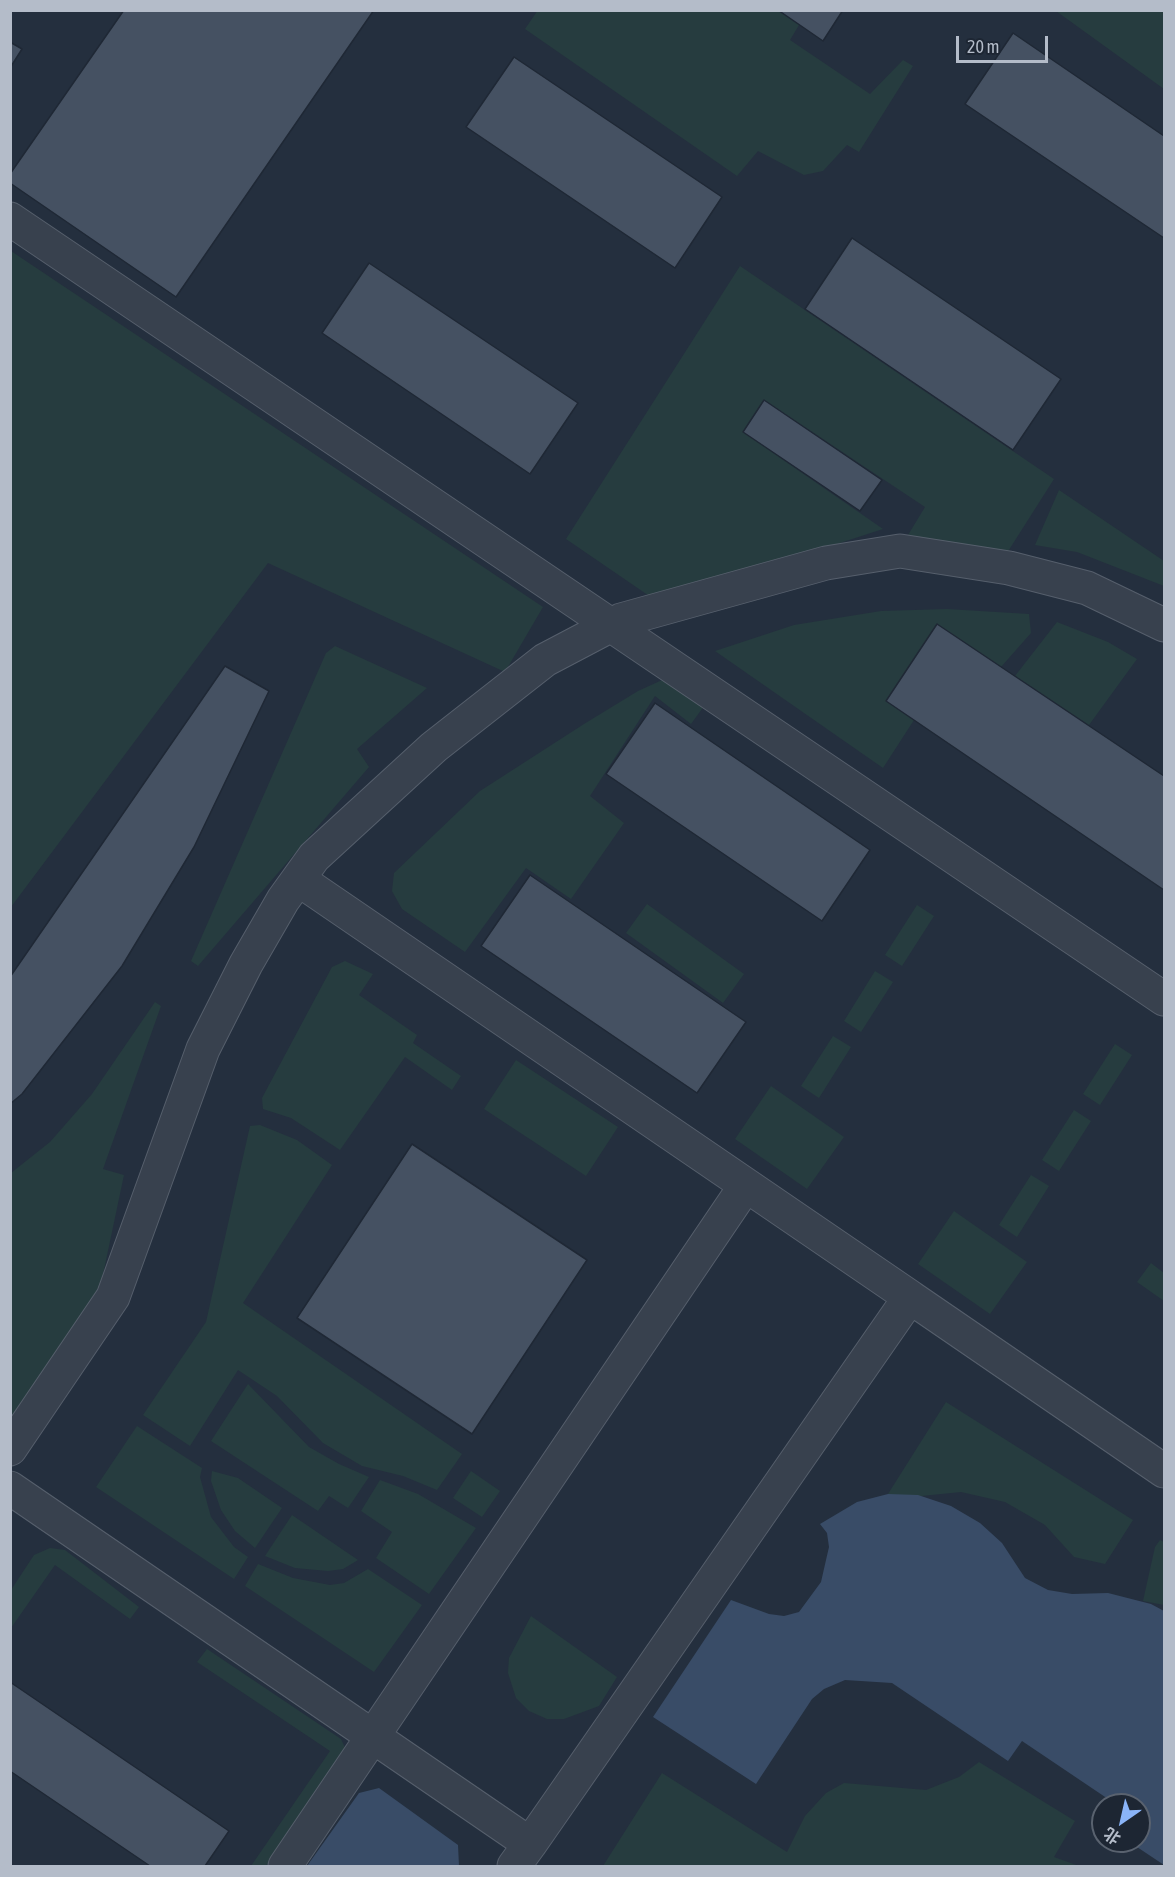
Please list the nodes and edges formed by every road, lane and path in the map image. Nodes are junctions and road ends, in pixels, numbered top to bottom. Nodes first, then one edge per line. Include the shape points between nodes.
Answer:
1 (10, 219) edge
2 (612, 625) junction
3 (1164, 626) edge
4 (298, 879) junction
5 (1164, 999) edge
6 (746, 1185) junction
7 (910, 1297) junction
8 (10, 1449) edge
9 (1164, 1471) edge
10 (10, 1488) edge
11 (373, 1737) junction
12 (522, 1855) edge
13 (285, 1866) edge

1 - 2 street
2 - 3 street via 826,563 900,551 1009,568 1087,588
2 - 4 street via 545,660 434,747 314,857
2 - 5 street
4 - 6 street
4 - 8 street via 246,964 203,1049 113,1297
6 - 7 street
6 - 11 street
7 - 9 street
7 - 12 street
10 - 11 street
11 - 12 street
11 - 13 street

